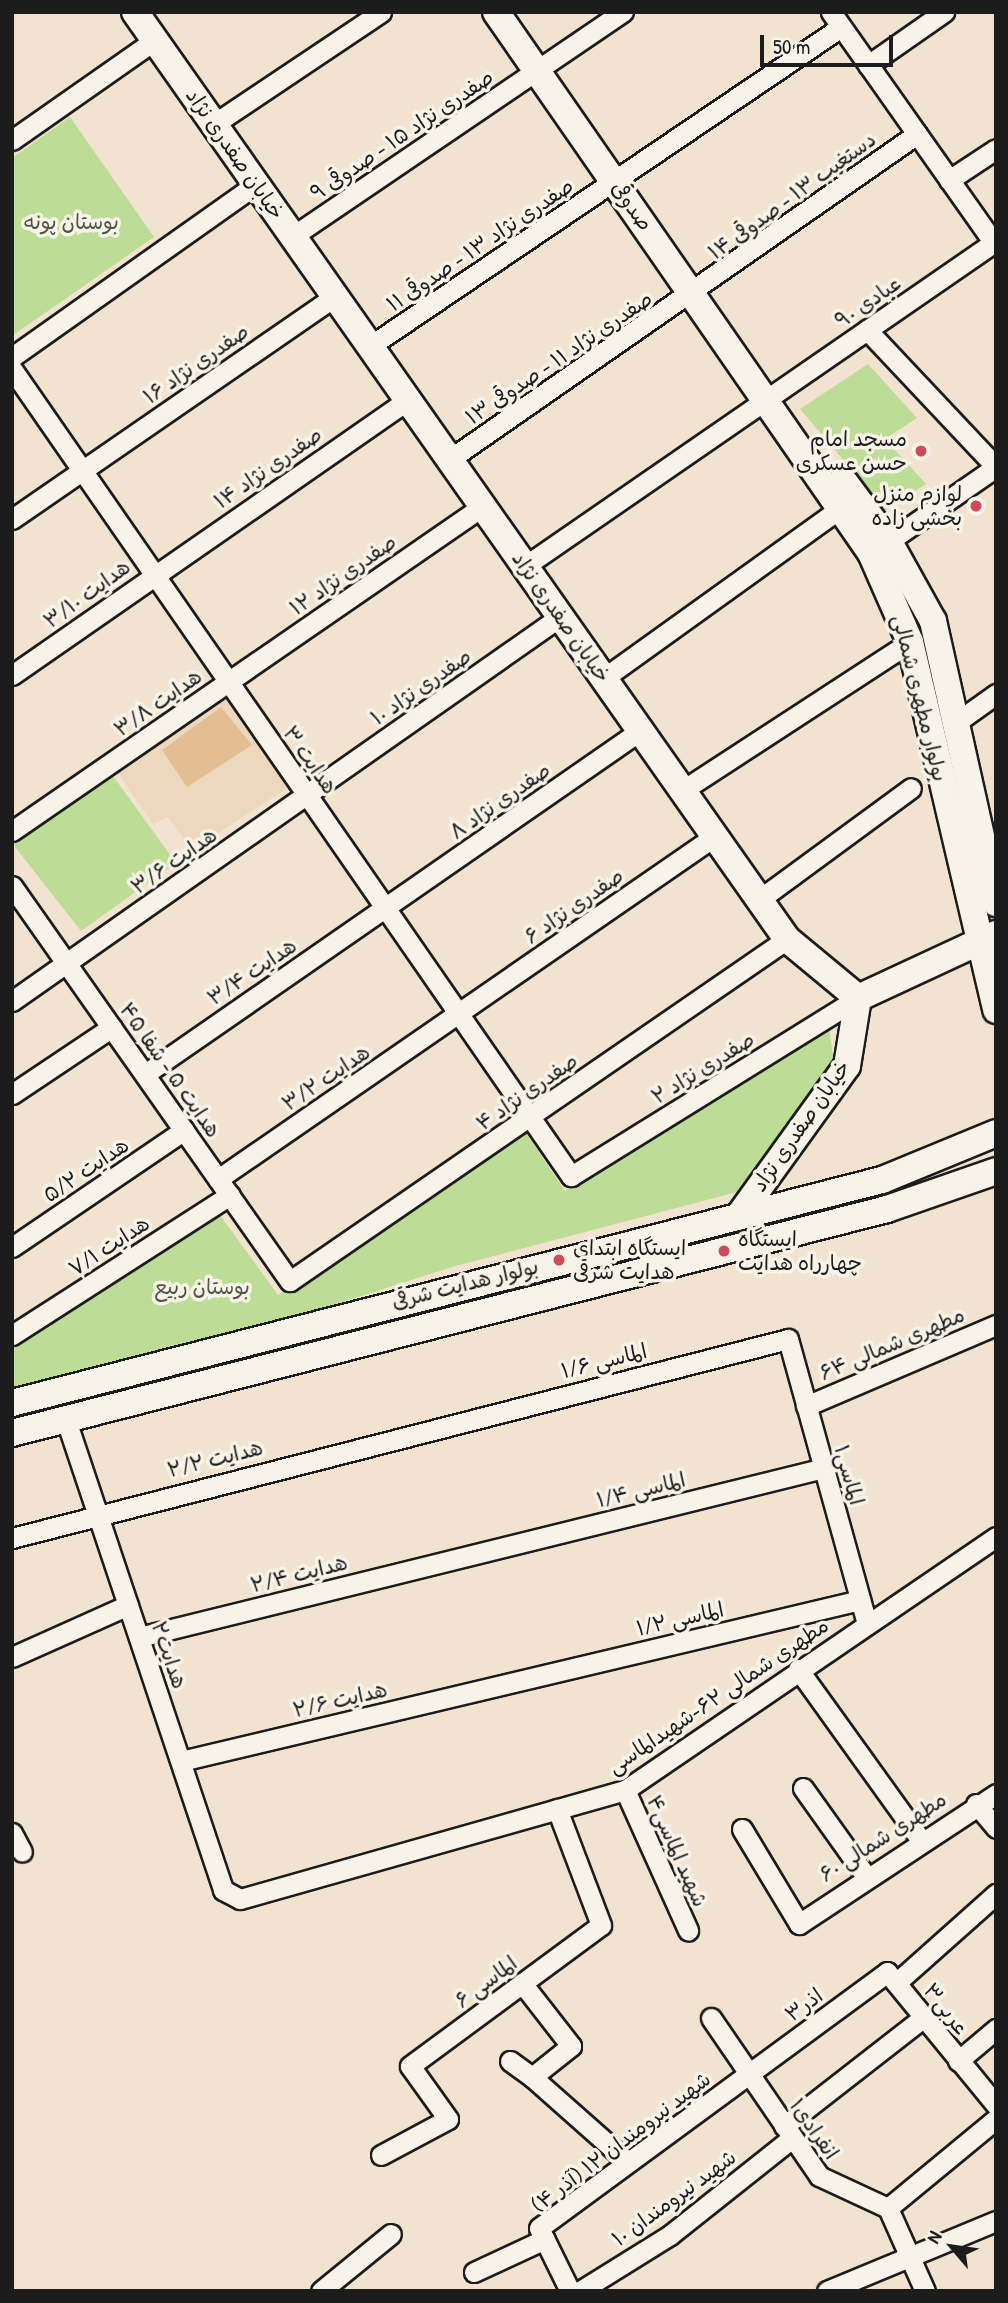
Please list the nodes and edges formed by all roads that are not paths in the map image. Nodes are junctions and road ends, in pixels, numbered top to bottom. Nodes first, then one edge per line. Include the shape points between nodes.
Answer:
1 (135, 12) edge
2 (381, 12) edge
3 (496, 12) edge
4 (623, 12) edge
5 (944, 12) edge
6 (836, 20) edge
7 (155, 40) junction
8 (868, 65) junction
9 (537, 70) junction
10 (214, 124) junction
11 (917, 134) junction
12 (12, 140) edge
13 (996, 149) edge
14 (949, 180) junction
15 (615, 182) junction
16 (256, 184) junction
17 (293, 236) junction
18 (995, 242) edge
19 (694, 295) junction
20 (335, 296) junction
21 (867, 330) junction
22 (370, 346) junction
23 (12, 357) edge
24 (12, 369) edge
25 (408, 400) junction
26 (767, 400) junction
27 (450, 459) junction
28 (996, 467) edge
29 (82, 470) junction
30 (483, 506) junction
31 (841, 508) junction
32 (12, 519) edge
33 (880, 547) junction
34 (525, 566) junction
35 (155, 574) junction
36 (561, 616) junction
37 (910, 642) junction
38 (12, 676) edge
39 (604, 678) junction
40 (229, 682) junction
41 (996, 694) edge
42 (954, 724) junction
43 (641, 730) junction
44 (911, 788) dead end
45 (683, 790) junction
46 (307, 795) junction
47 (12, 831) edge
48 (715, 836) junction
49 (15, 895) edge
50 (995, 896) edge
51 (760, 899) junction
52 (386, 908) junction
53 (986, 936) edge
54 (788, 939) junction
55 (67, 963) junction
56 (858, 998) junction
57 (12, 1001) edge
58 (996, 1010) edge
59 (459, 1014) junction
60 (112, 1027) junction
61 (145, 1074) junction
62 (12, 1094) edge
63 (531, 1118) junction
64 (184, 1130) junction
65 (996, 1133) edge
66 (996, 1171) edge
67 (571, 1176) joint
68 (224, 1187) junction
69 (738, 1216) junction
70 (12, 1247) edge
71 (290, 1281) joint
72 (996, 1325) edge
73 (12, 1335) edge
74 (788, 1339) joint
75 (13, 1401) edge
76 (807, 1406) junction
77 (65, 1417) junction
78 (431, 1428) joint
79 (12, 1433) edge
80 (824, 1468) junction
81 (97, 1513) junction
82 (996, 1537) edge
83 (12, 1538) edge
84 (469, 1556) joint
85 (860, 1600) junction
86 (128, 1605) junction
87 (867, 1623) junction
88 (139, 1637) junction
89 (12, 1657) edge
90 (798, 1669) junction
91 (510, 1683) joint
92 (181, 1761) junction
93 (803, 1788) dead end
94 (625, 1790) junction
95 (996, 1794) edge
96 (976, 1804) junction
97 (557, 1809) junction
98 (996, 1828) edge
99 (742, 1829) dead end
100 (12, 1833) edge
101 (920, 1840) junction
102 (22, 1852) dead end
103 (865, 1875) junction
104 (996, 1894) edge
105 (240, 1899) joint
106 (688, 1930) dead end
107 (892, 1978) junction
108 (522, 1983) junction
109 (711, 2018) dead end
110 (924, 2018) junction
111 (996, 2029) edge
112 (510, 2061) dead end
113 (958, 2061) junction
114 (747, 2074) junction
115 (532, 2077) junction
116 (996, 2105) edge
117 (996, 2119) edge
118 (788, 2132) junction
119 (381, 2155) dead end
120 (628, 2162) junction
121 (888, 2208) junction
122 (996, 2221) edge
123 (391, 2234) dead end
124 (545, 2239) junction
125 (909, 2255) junction
126 (474, 2272) dead end
127 (321, 2291) edge
128 (570, 2291) edge
129 (579, 2291) edge
130 (827, 2291) edge
131 (925, 2291) edge

1 - 7 street, خیابان صفدری نژاد
2 - 10 street
3 - 9 street, صدوقی
4 - 9 street, صفدری نژاد ۱۵ - صدوقی ۹
5 - 8 street
6 - 8 street
6 - 15 street, صفدری نژاد ۱۳ - صدوقی ۱۱
7 - 10 street, خیابان صفدری نژاد
7 - 12 street
8 - 11 street
9 - 15 street, صدوقی
9 - 17 street, صفدری نژاد ۱۵ - صدوقی ۹
10 - 16 street, خیابان صفدری نژاد
11 - 14 street
11 - 19 street, دستغیب ۱۳ - صدوقی ۱۴
13 - 14 street
14 - 18 street
15 - 19 street, صدوقی
15 - 22 street, صفدری نژاد ۱۳ - صدوقی ۱۱
16 - 17 street, خیابان صفدری نژاد
16 - 23 street
17 - 20 street, خیابان صفدری نژاد
18 - 21 street, عبادی ۹۰
19 - 26 street, صدوقی
19 - 27 street, صفدری نژاد ۱۱ - صدوقی ۱۳
20 - 22 street, خیابان صفدری نژاد
20 - 29 street, صفدری نژاد ۱۶
21 - 26 street, عبادی ۹۰
21 - 28 street
22 - 25 street, خیابان صفدری نژاد
24 - 29 street, هدایت ۳
25 - 27 street, خیابان صفدری نژاد
25 - 35 street, صفدری نژاد ۱۴
26 - 31 street, بولوار مطهری شمالی
26 - 33 street, بولوار مطهری شمالی via 800,419
26 - 34 street, عبادی ۹۰
27 - 30 street, خیابان صفدری نژاد
28 - 33 street
29 - 32 street, صفدری نژاد ۱۶
29 - 35 street, هدایت ۳
30 - 34 street, خیابان صفدری نژاد
30 - 40 street, صفدری نژاد ۱۲
31 - 33 street, بولوار مطهری شمالی
31 - 39 street
33 - 37 street, بولوار مطهری شمالی
33 - 42 street, بولوار مطهری شمالی via 933,621
34 - 36 street, خیابان صفدری نژاد
35 - 38 street, هدایت ۳/۱۰
35 - 40 street, هدایت ۳
36 - 39 street, خیابان صفدری نژاد
36 - 46 street, صفدری نژاد ۱۰
37 - 45 street
37 - 53 street, بولوار مطهری شمالی
39 - 43 street, خیابان صفدری نژاد
40 - 46 street, هدایت ۳
40 - 47 street, هدایت ۳/۸
41 - 42 street
42 - 50 street, بولوار مطهری شمالی
43 - 45 street, خیابان صفدری نژاد
43 - 52 street, صفدری نژاد ۸
44 - 51 street
45 - 48 street, خیابان صفدری نژاد
46 - 52 street, هدایت ۳
46 - 55 street, هدایت ۳/۶
48 - 51 street, خیابان صفدری نژاد
48 - 59 street, صفدری نژاد ۶
49 - 55 street, هدایت ۵ - شفا ۴۵
51 - 54 street, خیابان صفدری نژاد
52 - 59 street, هدایت ۳
52 - 61 street, هدایت ۳/۴
53 - 56 street
53 - 58 street, بولوار مطهری شمالی
54 - 56 street, خیابان صفدری نژاد
54 - 63 street, صفدری نژاد ۴
55 - 57 street, هدایت ۳/۶
55 - 60 street, هدایت ۵ - شفا ۴۵
56 - 67 street, صفدری نژاد ۲
56 - 69 street, خیابان صفدری نژاد via 847,1066
59 - 63 street, هدایت ۳
59 - 68 street, هدایت ۳/۲
60 - 61 street, هدایت ۵ - شفا ۴۵
60 - 62 street
61 - 64 street, هدایت ۵ - شفا ۴۵
63 - 67 street, هدایت ۳
63 - 71 street, صفدری نژاد ۴
64 - 68 street, هدایت ۵ - شفا ۴۵
64 - 70 street, هدایت ۵/۲
65 - 69 street, بولوار هدایت شرقی via 882,1180
66 - 77 street, بولوار هدایت شرقی via 874,1212
68 - 71 street, هدایت ۵ - شفا ۴۵
68 - 73 street, هدایت ۷/۱
69 - 75 street, بولوار هدایت شرقی
72 - 76 street, مطهری شمالی ۶۴
74 - 76 street, الماسی۱
74 - 78 street, الماسی ۱/۶
76 - 80 street, الماسی۱
77 - 79 street, بولوار هدایت شرقی
77 - 81 street, هدایت۲
78 - 81 street, هدایت ۲/۲
80 - 84 street, الماسی ۱/۴
80 - 85 street, الماسی۱
81 - 83 street, هدایت ۲/۲
81 - 86 street, هدایت۲
82 - 87 street, مطهری شمالی ۶۲-شهیدالماسی
84 - 88 street, هدایت ۲/۴
85 - 87 street, الماسی۱
85 - 91 street, الماسی ۱/۲
86 - 88 street, هدایت۲
86 - 89 street
87 - 90 street, مطهری شمالی ۶۲-شهیدالماسی
88 - 92 street, هدایت۲
90 - 94 street, مطهری شمالی ۶۲-شهیدالماسی
90 - 101 street
91 - 92 street, هدایت ۲/۶
92 - 105 street, هدایت۲ via 223,1889
93 - 103 street
94 - 97 street, مطهری شمالی ۶۲-شهیدالماسی
94 - 106 street, شهید الماسی۴
95 - 96 street, مطهری شمالی ۶۰
96 - 98 street
96 - 101 street, مطهری شمالی ۶۰
97 - 105 street, مطهری شمالی ۶۲-شهیدالماسی
97 - 108 street, الماسی ۶ via 601,1925
99 - 103 street, مطهری شمالی ۶۰ via 799,1924
100 - 102 street
101 - 103 street, مطهری شمالی ۶۰
104 - 107 street, اذر۳
107 - 110 street, عربی۳
107 - 114 street, اذر۳
108 - 115 street via 571,2046
108 - 119 street, الماسی ۶ via 410,2066 448,2119
109 - 114 street
110 - 113 street, عربی۳
110 - 118 street, شهید نیرومندان ۱۰
111 - 113 street
112 - 115 street
113 - 116 street, عربی۳
114 - 118 street, انفرادی۱
114 - 120 street, شهید نیرومندان ۱۲ (آذر ۴)
115 - 120 street
117 - 121 street
118 - 121 street, انفرادی۱ via 826,2183
118 - 129 street, شهید نیرومندان ۱۰ via 670,2235
120 - 124 street, شهید نیرومندان ۱۲ (آذر ۴) via 539,2228
121 - 125 street
122 - 125 street
123 - 127 street
124 - 126 street
124 - 128 street, شهید نیرومندان ۱۲ (آذر ۴)
125 - 130 street
125 - 131 street

